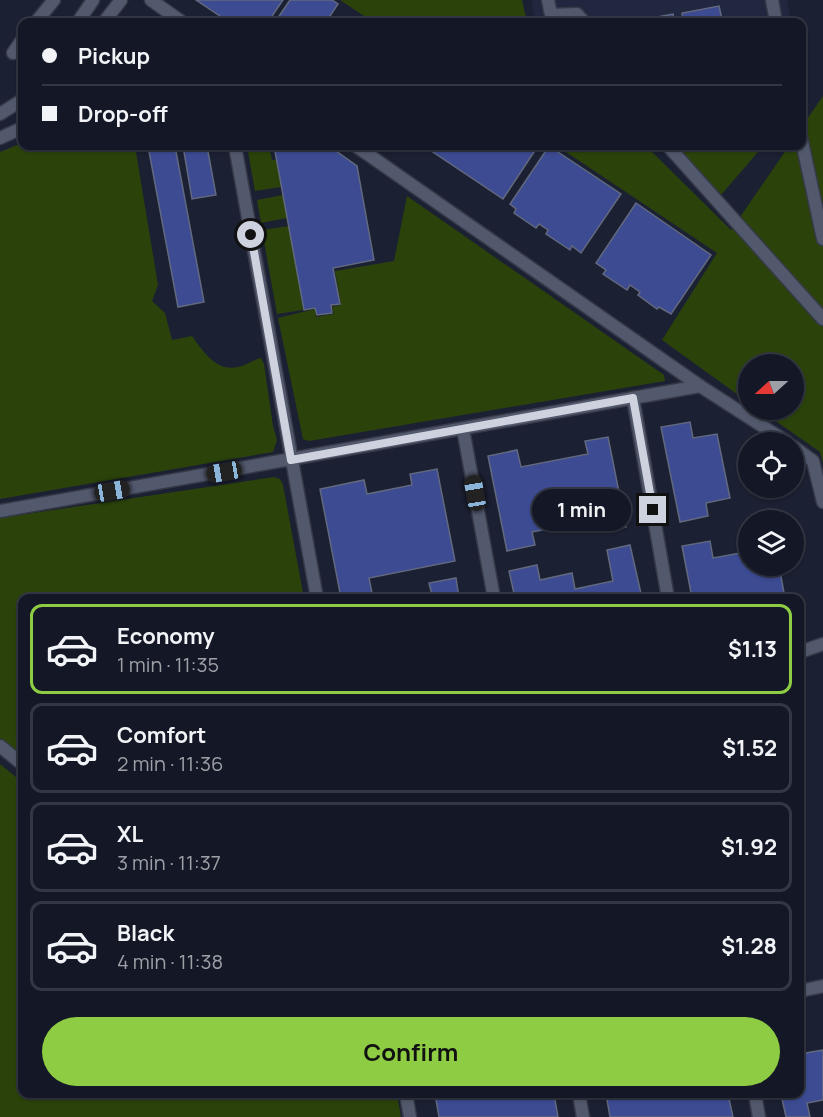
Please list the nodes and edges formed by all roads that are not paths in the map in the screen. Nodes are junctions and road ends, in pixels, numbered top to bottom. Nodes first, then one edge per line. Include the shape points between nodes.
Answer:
1 (54, 0) edge
2 (93, 0) edge
3 (121, 0) edge
4 (151, 0) edge
5 (548, 0) edge
6 (772, 0) edge
7 (39, 18) edge
8 (81, 18) edge
9 (107, 18) edge
10 (176, 18) edge
11 (581, 18) edge
12 (774, 18) edge
13 (18, 45) edge
14 (13, 52) dead end
15 (18, 103) edge
16 (0, 114) edge
17 (18, 130) edge
18 (0, 138) edge
19 (236, 150) edge
20 (362, 150) edge
21 (672, 150) edge
22 (804, 150) edge
23 (823, 240) edge
24 (823, 319) edge
25 (700, 386) junction
26 (633, 398) junction
27 (464, 429) junction
28 (771, 432) edge
29 (804, 454) edge
30 (291, 460) junction
31 (823, 502) edge
32 (0, 511) edge
33 (316, 594) edge
34 (493, 594) edge
35 (667, 594) edge
36 (823, 644) edge
37 (804, 651) edge
38 (0, 746) edge
39 (18, 761) edge
40 (823, 987) edge
41 (804, 990) edge
42 (407, 1098) edge
43 (580, 1098) edge
44 (755, 1098) edge
45 (410, 1117) edge
46 (583, 1117) edge
47 (759, 1117) edge

1 - 7 lane
2 - 8 lane
3 - 9 lane
4 - 10 lane
5 - 11 lane via 551,15 578,14
6 - 12 lane
13 - 14 lane
15 - 16 lane
17 - 18 lane
19 - 30 lane
20 - 25 lane
21 - 24 lane
22 - 23 lane
25 - 26 lane
25 - 28 lane
26 - 27 lane
26 - 35 lane
27 - 30 lane
27 - 34 lane
29 - 31 lane via 813,461
30 - 32 lane
30 - 33 lane
36 - 37 lane
38 - 39 lane
40 - 41 lane
42 - 45 lane
43 - 46 lane
44 - 47 lane

